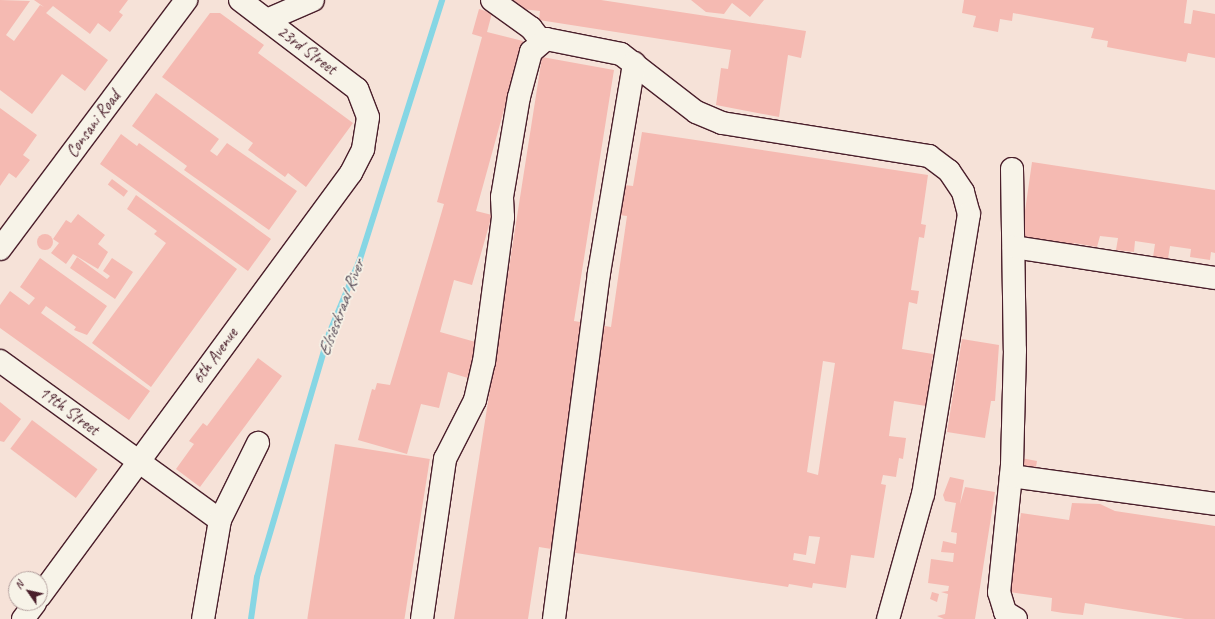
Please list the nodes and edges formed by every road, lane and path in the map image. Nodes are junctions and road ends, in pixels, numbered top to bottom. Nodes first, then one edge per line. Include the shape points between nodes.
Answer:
1 (186, 0) edge
2 (240, 0) edge
3 (313, 0) edge
4 (492, 0) edge
5 (267, 20) junction
6 (541, 41) junction
7 (634, 63) junction
8 (366, 107) joint
9 (1012, 169) dead end
10 (1014, 247) junction
11 (0, 249) edge
12 (1215, 278) edge
13 (0, 361) edge
14 (258, 443) dead end
15 (138, 461) junction
16 (1011, 476) junction
17 (1215, 504) edge
18 (220, 520) junction
19 (48, 585) edge
20 (203, 619) edge
21 (422, 619) edge
22 (554, 619) edge
23 (888, 619) edge
24 (1016, 619) edge

1 - 11 lane, Consani Road
2 - 5 lane, 23rd Street
3 - 5 lane
4 - 6 lane via 531,28
5 - 8 lane, 23rd Street via 357,89
6 - 7 lane via 572,42 612,51
6 - 21 lane via 531,52 518,97 502,196 503,216 484,362 475,400 445,459
7 - 22 lane via 599,272
7 - 23 lane via 707,118 764,131 929,156 950,172 963,192 969,214 923,494
8 - 15 lane, 6th Avenue via 367,133 351,172
9 - 10 lane
10 - 12 lane
10 - 16 lane
13 - 15 lane, 19th Street
14 - 18 lane
15 - 18 lane, 19th Street
15 - 19 lane, 6th Avenue
16 - 17 lane
16 - 24 lane via 998,592 1005,612
18 - 20 lane

